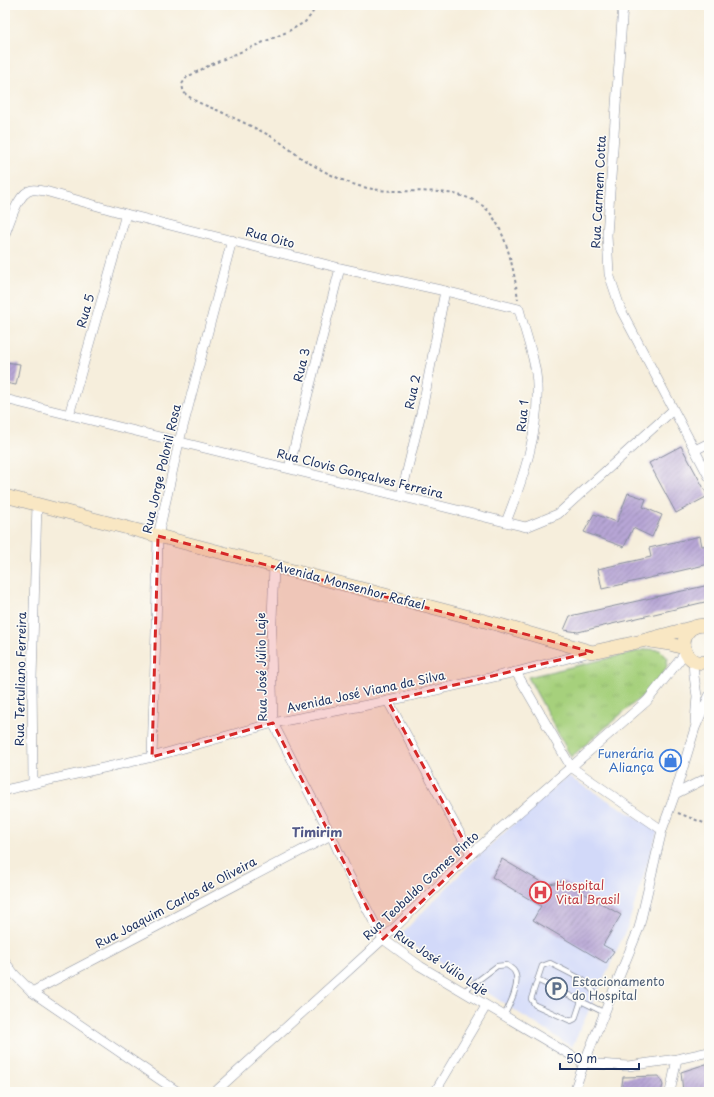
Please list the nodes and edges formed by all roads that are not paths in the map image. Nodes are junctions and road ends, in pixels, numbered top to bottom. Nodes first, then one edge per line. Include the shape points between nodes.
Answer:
1 (623, 5) edge
2 (126, 214) junction
3 (5, 234) edge
4 (232, 240) junction
5 (340, 268) junction
6 (445, 291) junction
7 (519, 310) joint
8 (5, 399) edge
9 (673, 410) junction
10 (69, 415) junction
11 (180, 442) junction
12 (709, 444) edge
13 (695, 450) junction
14 (288, 468) junction
15 (709, 478) edge
16 (5, 496) edge
17 (401, 496) junction
18 (37, 504) junction
19 (506, 522) junction
20 (158, 536) junction
21 (274, 566) junction
22 (704, 625) edge
23 (642, 641) junction
24 (592, 652) junction
25 (688, 654) junction
26 (709, 661) edge
27 (516, 672) junction
28 (709, 696) edge
29 (388, 701) junction
30 (273, 723) junction
31 (695, 728) junction
32 (152, 757) junction
33 (571, 767) junction
34 (709, 777) edge
35 (33, 783) junction
36 (5, 790) edge
37 (675, 794) junction
38 (662, 830) junction
39 (331, 835) junction
40 (471, 854) junction
41 (383, 939) junction
42 (5, 962) edge
43 (537, 980) junction
44 (464, 991) junction
45 (32, 992) junction
46 (581, 1002) junction
47 (609, 1002) junction
48 (486, 1006) junction
49 (605, 1013) junction
50 (504, 1016) junction
51 (709, 1052) edge
52 (677, 1059) junction
53 (584, 1063) junction
54 (178, 1092) edge
55 (215, 1092) edge
56 (435, 1092) edge
57 (574, 1092) edge
58 (670, 1092) edge

1 - 9 street, Rua Carmem Cotta via 607,235 609,274 621,310
2 - 3 street, Rua Oito via 33,190 26,192 20,199
2 - 4 street, Rua Oito
2 - 10 street, Rua 5
4 - 5 street, Rua Oito
4 - 11 street, Rua Jorge Polonil Rosa
5 - 6 street, Rua Oito
5 - 14 street, Rua 3
6 - 7 street, Rua Oito
6 - 17 street, Rua 2 via 424,405
7 - 19 street, Rua 1 via 538,386 535,432 521,484
8 - 10 street, Rua Clovis Gonçalves Ferreira
9 - 13 street, Rua Carmem Cotta
9 - 19 street, Rua Clovis Gonçalves Ferreira via 558,514 526,526
10 - 11 street, Rua Clovis Gonçalves Ferreira
11 - 14 street, Rua Clovis Gonçalves Ferreira
11 - 20 street, Rua Jorge Polonil Rosa
12 - 13 street
13 - 15 street, Rua Carmem Cotta
14 - 17 street, Rua Clovis Gonçalves Ferreira
16 - 18 main road, Avenida Monsenhor Rafael
17 - 19 street, Rua Clovis Gonçalves Ferreira
18 - 20 main road, Avenida Monsenhor Rafael
18 - 35 street, Rua Tertuliano Ferreira via 32,678
20 - 21 main road, Avenida Monsenhor Rafael
20 - 32 street, Rua Jorge Polonil Rosa
21 - 24 main road, Avenida Monsenhor Rafael via 500,625
21 - 30 street, Rua José Júlio Laje via 271,647
22 - 23 main road, Avenida Monsenhor Rafael
22 - 25 main road via 685,636
23 - 24 main road, Avenida Monsenhor Rafael
23 - 25 main road via 659,642
24 - 27 street, Avenida José Viana da Silva
25 - 26 main road via 699,662
25 - 31 street via 697,696
25 - 33 street, Rua Teobaldo Gomes Pinto via 647,701
27 - 29 street, Avenida José Viana da Silva
27 - 33 street
28 - 31 street
29 - 30 street, Avenida José Viana da Silva
29 - 40 street
30 - 32 street, Avenida José Viana da Silva
30 - 39 street, Rua José Júlio Laje
31 - 37 street
32 - 35 street, Avenida José Viana da Silva
33 - 38 street
33 - 40 street, Rua Teobaldo Gomes Pinto
34 - 37 street
35 - 36 street, Avenida José Viana da Silva
37 - 38 street
38 - 47 street via 639,928
39 - 41 street, Rua José Júlio Laje
39 - 45 street, Rua Joaquim Carlos de Oliveira
40 - 41 street, Rua Teobaldo Gomes Pinto
41 - 44 street, Rua José Júlio Laje via 420,966
41 - 55 street, Rua Teobaldo Gomes Pinto
42 - 45 street
43 - 46 lane
43 - 46 lane via 531,999 535,1005 571,1021 575,1019
43 - 47 lane via 542,966 550,963 582,980 598,997
44 - 48 street, Rua José Júlio Laje
44 - 50 lane via 497,966 507,965 514,971 517,979 514,994
45 - 54 street
46 - 49 lane
47 - 49 street
48 - 50 street, Rua José Júlio Laje
48 - 56 street
49 - 53 street
50 - 53 street, Rua José Júlio Laje
51 - 52 street
52 - 53 street via 628,1066
52 - 58 street
53 - 57 street

